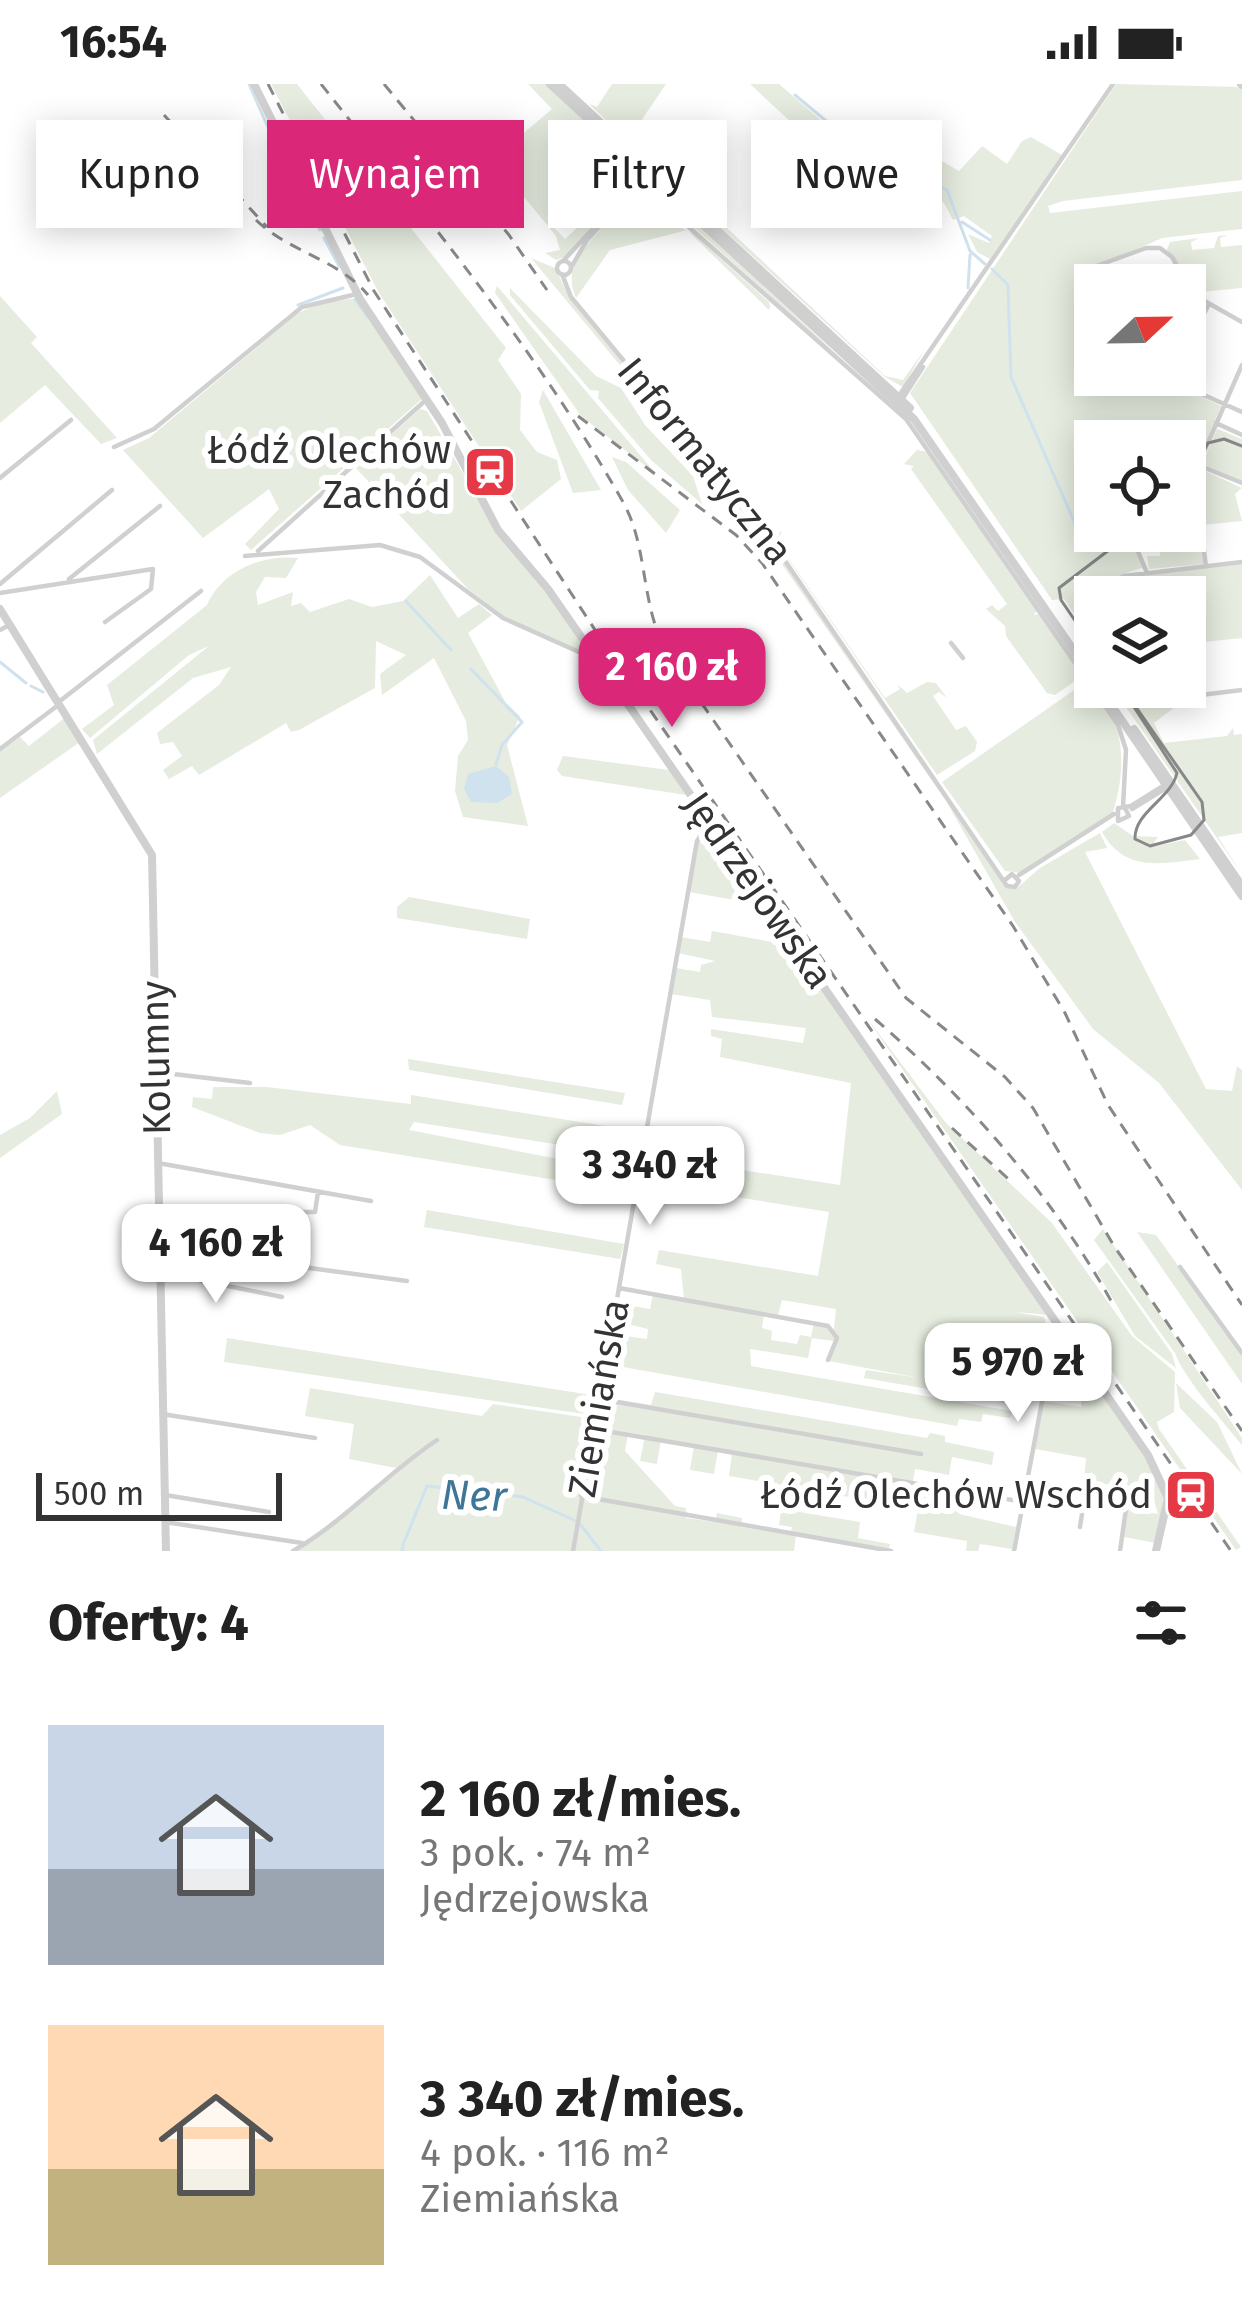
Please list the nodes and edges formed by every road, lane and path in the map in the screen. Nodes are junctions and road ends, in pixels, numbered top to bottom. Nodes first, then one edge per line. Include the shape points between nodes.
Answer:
1 (254, 84) edge
2 (554, 84) edge
3 (1113, 84) edge
4 (593, 120) edge
5 (596, 228) edge
6 (600, 228) edge
7 (689, 228) edge
8 (710, 228) edge
9 (564, 260) junction
10 (1104, 264) edge
11 (1175, 264) edge
12 (567, 271) junction
13 (356, 291) junction
14 (1208, 306) joint
15 (1206, 310) edge
16 (1242, 322) edge
17 (1242, 365) edge
18 (1206, 395) edge
19 (427, 399) junction
20 (898, 401) junction
21 (1225, 404) junction
22 (1242, 412) edge
23 (70, 420) dead end
24 (1216, 424) junction
25 (1242, 435) edge
26 (115, 447) dead end
27 (1206, 447) edge
28 (1206, 468) edge
29 (0, 478) edge
30 (1242, 483) edge
31 (112, 490) dead end
32 (160, 506) dead end
33 (258, 551) dead end
34 (1141, 552) edge
35 (1204, 552) edge
36 (245, 556) dead end
37 (1242, 562) edge
38 (1206, 566) junction
39 (1147, 573) junction
40 (1131, 576) edge
41 (65, 583) junction
42 (0, 584) edge
43 (201, 591) dead end
44 (0, 593) edge
45 (0, 609) edge
46 (105, 622) dead end
47 (11, 623) junction
48 (0, 630) edge
49 (951, 643) dead end
50 (1074, 646) edge
51 (963, 658) dead end
52 (598, 661) junction
53 (1242, 690) edge
54 (1206, 694) edge
55 (61, 702) junction
56 (1117, 708) edge
57 (0, 749) edge
58 (1123, 779) junction
59 (1169, 785) junction
60 (1121, 791) junction
61 (1136, 803) junction
62 (1121, 812) junction
63 (710, 823) junction
64 (1242, 886) edge
65 (1242, 896) edge
66 (156, 1072) junction
67 (250, 1083) dead end
68 (158, 1163) junction
69 (318, 1192) junction
70 (371, 1202) dead end
71 (291, 1238) dead end
72 (159, 1248) junction
73 (1180, 1267) dead end
74 (159, 1272) junction
75 (407, 1281) dead end
76 (619, 1288) junction
77 (282, 1297) dead end
78 (1060, 1324) junction
79 (1242, 1353) edge
80 (828, 1360) dead end
81 (599, 1399) junction
82 (162, 1414) junction
83 (594, 1429) junction
84 (315, 1438) dead end
85 (437, 1440) dead end
86 (921, 1454) dead end
87 (1026, 1491) junction
88 (164, 1495) junction
89 (581, 1496) junction
90 (1084, 1501) junction
91 (1024, 1502) junction
92 (268, 1512) dead end
93 (165, 1522) junction
94 (1080, 1527) dead end
95 (305, 1543) junction
96 (166, 1551) edge
97 (292, 1551) edge
98 (572, 1551) edge
99 (891, 1551) edge
100 (1014, 1551) edge
101 (1120, 1551) edge
102 (1156, 1551) edge

1 - 13 street, Jędrzejowska
2 - 4 street
3 - 20 street
5 - 9 street
6 - 12 street
7 - 58 street via 912,426 1115,719 1126,750
8 - 20 street
9 - 12 street
9 - 12 street, Informatyczna via 557,265
10 - 11 street via 1155,247
12 - 62 street, Informatyczna via 574,300 764,530 992,864 1012,878
13 - 19 street, Jędrzejowska
13 - 26 street via 302,307 154,430
14 - 15 street
14 - 16 street
17 - 21 street
18 - 21 street
19 - 33 street
19 - 52 street, Jędrzejowska via 498,530
20 - 50 street
21 - 22 street
21 - 24 street
23 - 29 street
24 - 25 street
24 - 27 street
28 - 30 street
31 - 42 street
32 - 41 street
34 - 39 street
35 - 38 street
36 - 52 street via 387,547 423,558 503,618
37 - 38 street
38 - 39 street
39 - 40 street
41 - 44 street
41 - 46 street via 153,569 152,589
43 - 55 street
45 - 47 street, Kolumny
47 - 48 street
47 - 55 street, Kolumny
49 - 51 street
52 - 63 street, Jędrzejowska
53 - 54 street
55 - 57 street
55 - 66 street, Kolumny via 150,848
56 - 59 street
58 - 60 street
58 - 62 street
59 - 61 street, Informatyczna
59 - 62 street, Informatyczna
59 - 64 street
59 - 65 street
60 - 61 street
60 - 62 street
61 - 62 street, Informatyczna
63 - 76 street, Ziemiańska via 697,841
63 - 78 street, Jędrzejowska
66 - 67 street
66 - 68 street, Kolumny
68 - 69 street
68 - 72 street, Kolumny
69 - 70 street
69 - 71 street via 316,1211 296,1212
72 - 74 street, Kolumny
72 - 75 street
73 - 79 street
74 - 77 street
74 - 82 street, Kolumny
76 - 80 street via 828,1326 837,1338
76 - 81 street, Ziemiańska
78 - 87 street
78 - 102 street, Jędrzejowska via 1148,1455 1168,1502
81 - 83 street, Ziemiańska
81 - 86 street
82 - 84 street
82 - 88 street, Kolumny
83 - 89 street, Ziemiańska
83 - 91 street
85 - 95 street
87 - 90 street
87 - 91 street
88 - 92 street
88 - 93 street, Kolumny
89 - 98 street, Ziemiańska
89 - 99 street
90 - 94 street
90 - 101 street via 1127,1510
91 - 100 street
93 - 95 street
93 - 96 street, Kolumny
95 - 97 street

